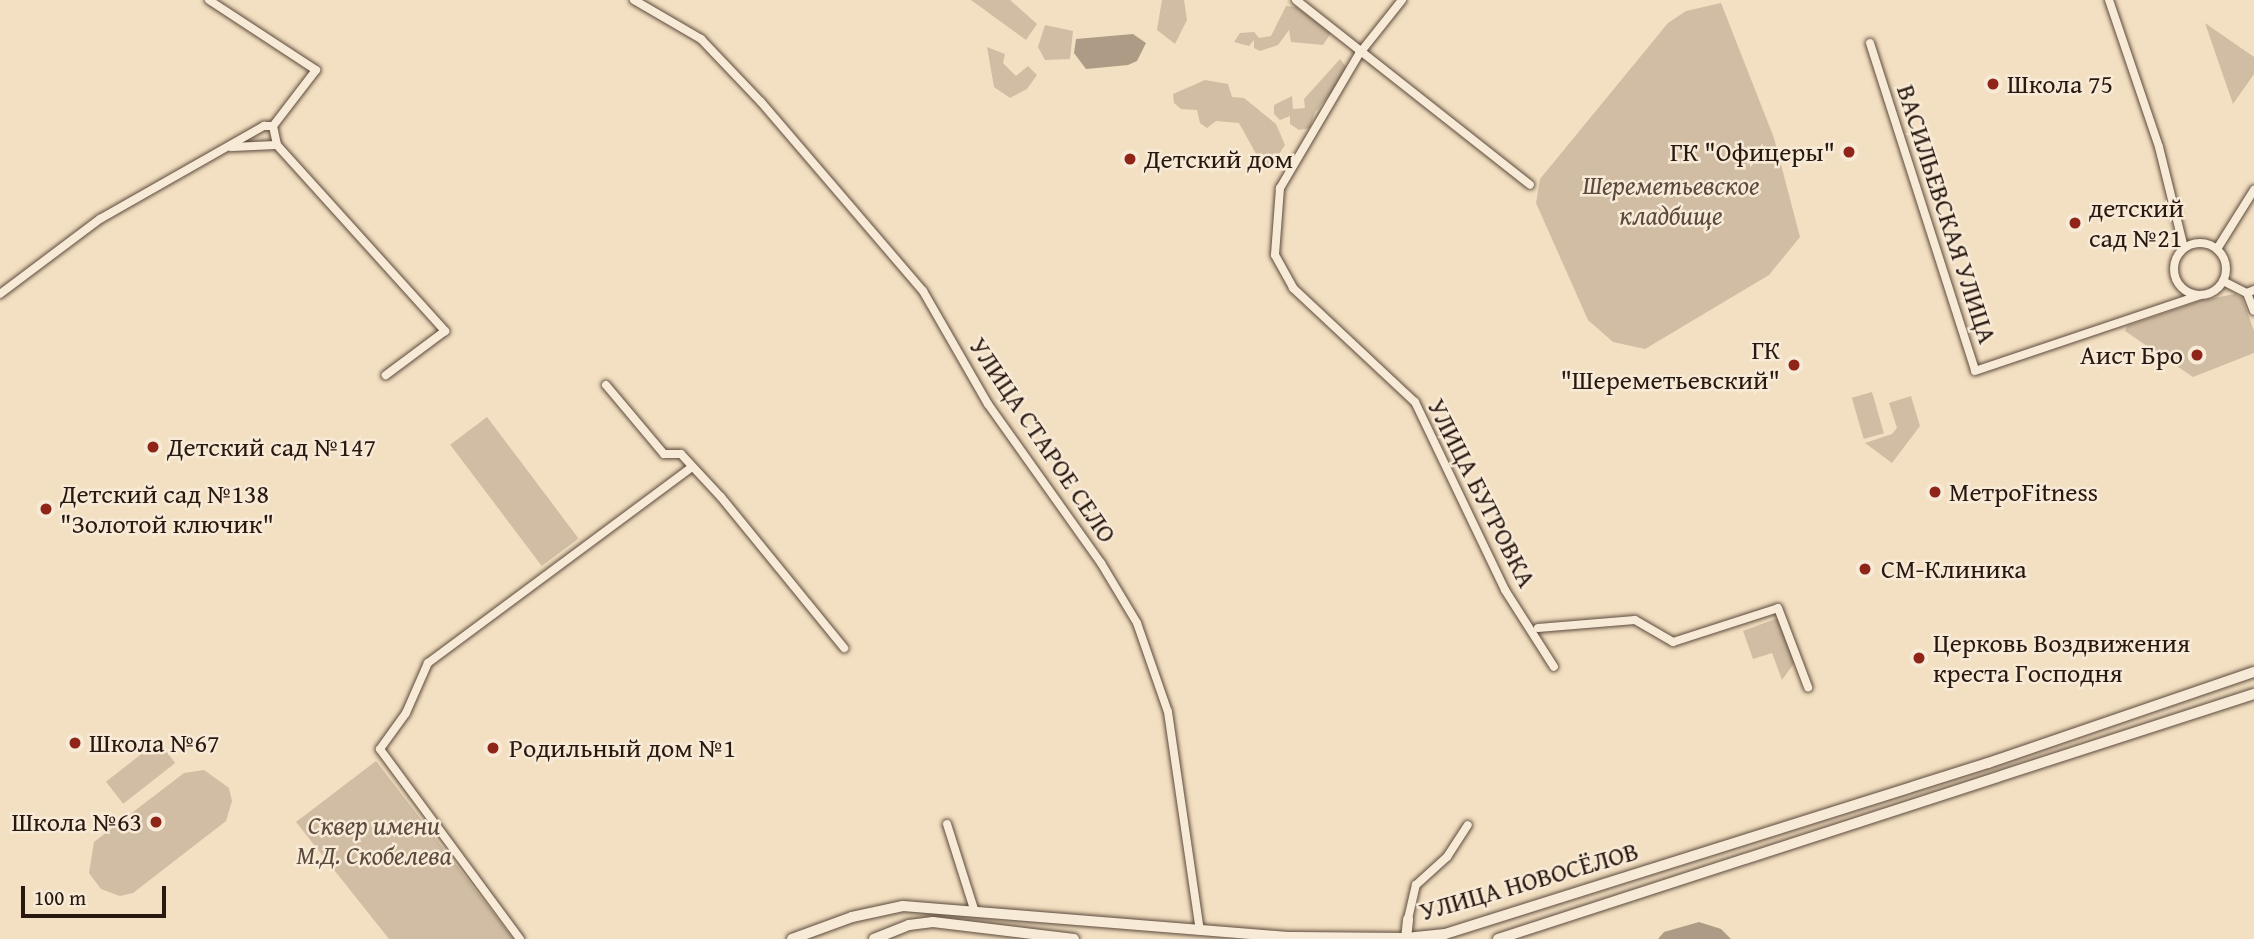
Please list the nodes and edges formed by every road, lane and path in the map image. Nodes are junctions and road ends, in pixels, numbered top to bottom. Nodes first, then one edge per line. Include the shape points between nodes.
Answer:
1 (209, 0) edge
2 (634, 0) edge
3 (1296, 0) edge
4 (1402, 0) edge
5 (2109, 0) edge
6 (1870, 43) dead end
7 (1359, 54) junction
8 (273, 126) junction
9 (277, 145) junction
10 (228, 147) junction
11 (1530, 185) dead end
12 (2254, 190) edge
13 (2184, 248) junction
14 (2217, 248) junction
15 (2223, 281) junction
16 (2251, 291) edge
17 (0, 294) edge
18 (2201, 295) junction
19 (2254, 311) edge
20 (386, 374) dead end
21 (606, 386) dead end
22 (692, 467) junction
23 (1538, 628) dead end
24 (844, 648) dead end
25 (1554, 667) dead end
26 (2254, 672) edge
27 (1808, 687) dead end
28 (2254, 694) edge
29 (947, 824) dead end
30 (1468, 825) dead end
31 (974, 909) junction
32 (1408, 919) joint
33 (1200, 931) junction
34 (980, 934) edge
35 (520, 939) edge
36 (792, 939) edge
37 (874, 939) edge
38 (1073, 939) edge
39 (1406, 939) edge
40 (1498, 939) edge

1 - 8 street via 316,70
2 - 33 street, УЛИЦА СТАРОЕ СЕЛО via 701,39 923,291 988,404 1131,613 1168,712
3 - 7 street
4 - 7 street, УЛИЦА БУГРОВКА
5 - 13 street via 2159,146
6 - 18 street, ВАСИЛЬЕВСКАЯ УЛИЦА via 1975,371
7 - 11 street
7 - 25 street, УЛИЦА БУГРОВКА via 1280,188 1275,255 1293,288 1415,402 1504,590
8 - 9 street
8 - 10 street via 264,126
9 - 10 street
9 - 20 street via 445,331
10 - 17 street via 100,219
12 - 14 street
13 - 14 street via 2201,242
13 - 18 street via 2175,262 2176,278 2186,291
14 - 15 street via 2226,264
15 - 16 street
15 - 18 street
16 - 19 street
21 - 22 street via 664,454 681,454
22 - 24 street
22 - 35 street via 428,663 406,713 380,749
23 - 27 street via 1635,620 1673,642 1778,608
26 - 39 main road, УЛИЦА НОВОСЁЛОВ via 1593,888 1446,934
28 - 40 main road, УЛИЦА НОВОСЁЛОВ
29 - 31 street
30 - 32 street via 1447,857 1416,885
31 - 33 main road, УЛИЦА НОВОСЁЛОВ
31 - 36 main road, УЛИЦА НОВОСЁЛОВ via 887,908
32 - 39 main road
33 - 39 main road, УЛИЦА НОВОСЁЛОВ
34 - 37 main road via 933,922 909,925
34 - 38 main road

